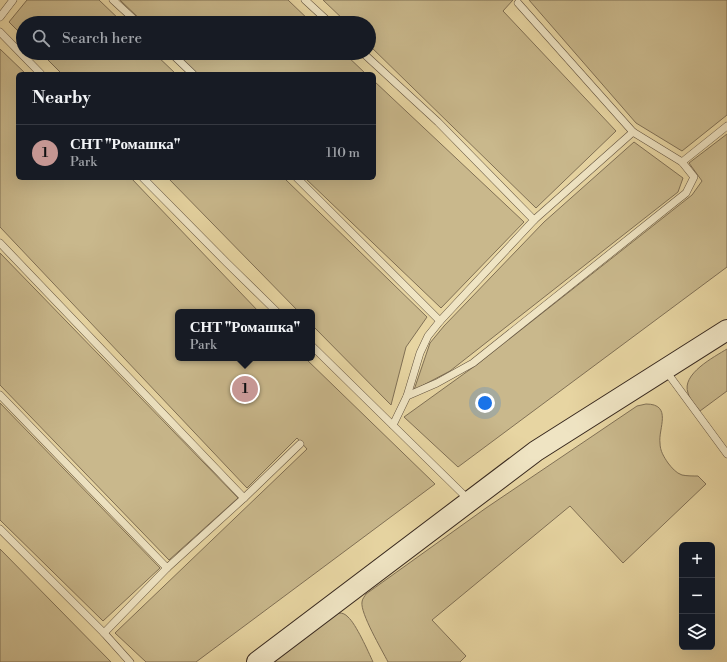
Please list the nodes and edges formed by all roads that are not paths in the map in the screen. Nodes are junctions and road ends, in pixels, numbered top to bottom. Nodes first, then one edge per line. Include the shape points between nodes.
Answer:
1 (13, 0) edge
2 (113, 0) edge
3 (305, 0) edge
4 (518, 3) dead end
5 (130, 16) edge
6 (322, 16) edge
7 (0, 17) edge
8 (0, 32) edge
9 (16, 48) edge
10 (27, 60) edge
11 (178, 60) edge
12 (371, 60) edge
13 (39, 72) edge
14 (191, 72) edge
15 (727, 126) edge
16 (633, 132) junction
17 (682, 162) junction
18 (145, 180) edge
19 (299, 180) edge
20 (534, 220) junction
21 (0, 243) edge
22 (274, 309) edge
23 (440, 321) junction
24 (727, 330) edge
25 (315, 349) edge
26 (665, 369) junction
27 (0, 395) edge
28 (407, 396) junction
29 (392, 425) junction
30 (300, 444) dead end
31 (727, 454) edge
32 (244, 498) junction
33 (470, 501) junction
34 (0, 529) edge
35 (167, 568) junction
36 (104, 633) junction
37 (130, 662) edge
38 (257, 662) edge

1 - 7 lane
2 - 5 lane
3 - 6 lane
4 - 16 lane
8 - 9 lane
10 - 13 lane
11 - 14 lane
12 - 20 lane via 438,122
15 - 17 lane
16 - 17 lane
16 - 20 lane
17 - 28 lane via 694,177 686,193 472,363
18 - 22 lane
19 - 23 lane
20 - 23 lane
21 - 32 lane
23 - 28 lane via 428,336 420,353
24 - 26 street
25 - 29 lane
26 - 31 lane
26 - 33 street via 536,451
27 - 35 lane
28 - 29 lane
29 - 33 lane
30 - 32 lane
32 - 35 lane
33 - 38 street
34 - 36 lane
35 - 36 lane
36 - 37 lane

